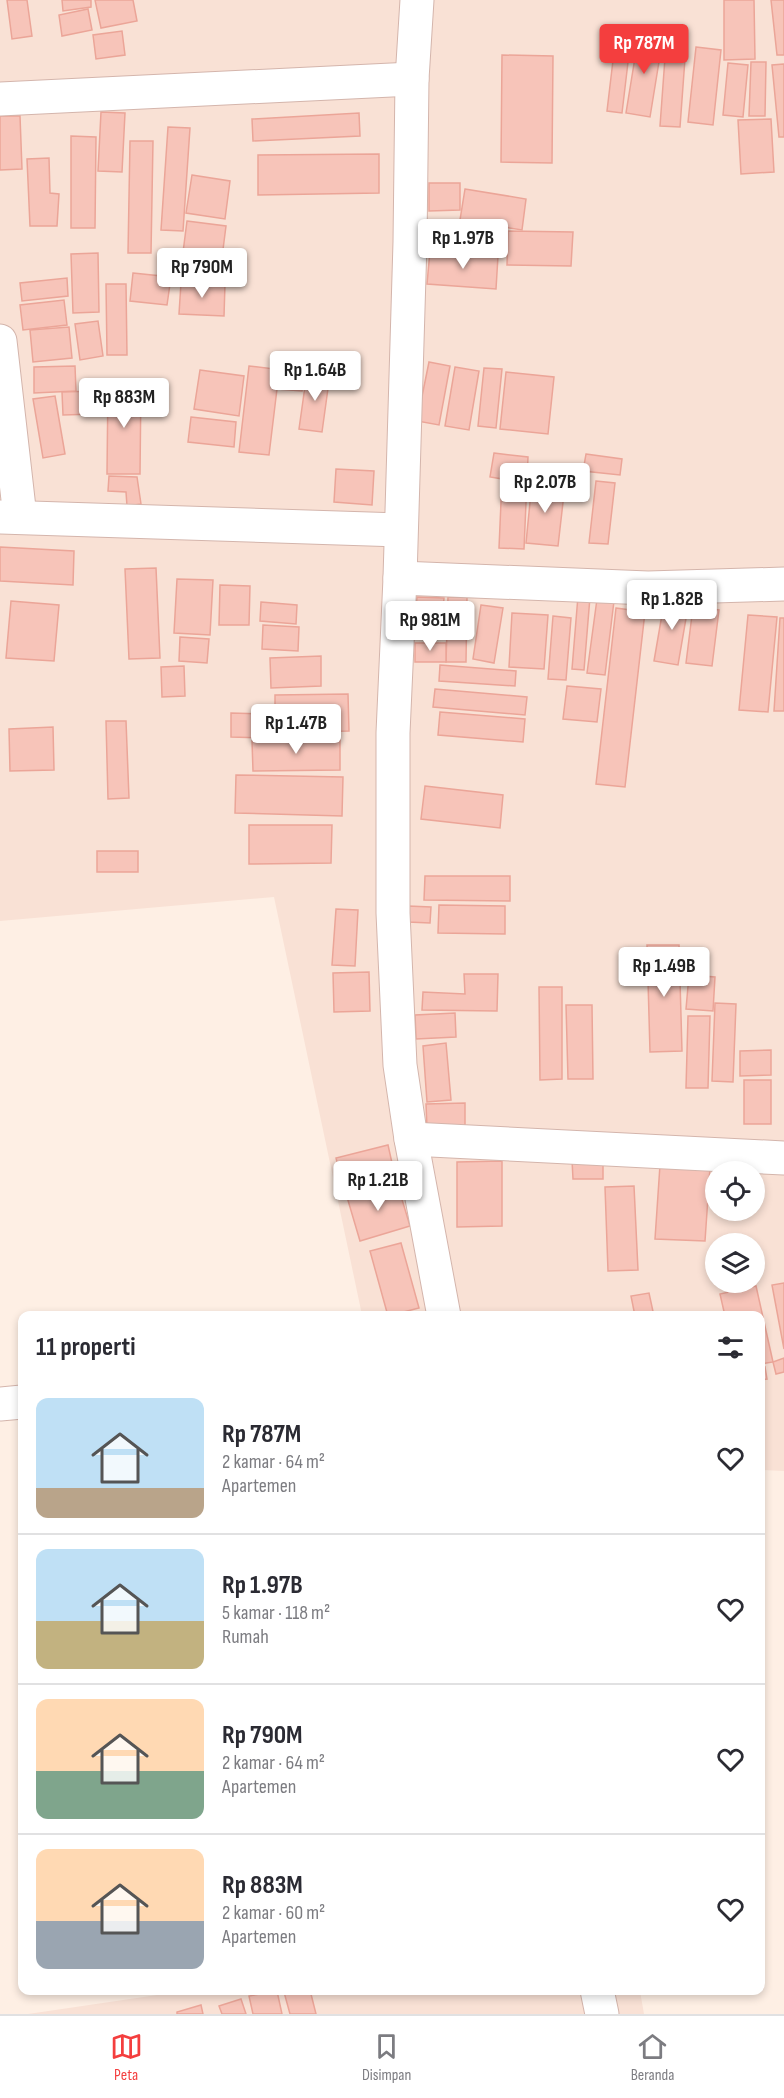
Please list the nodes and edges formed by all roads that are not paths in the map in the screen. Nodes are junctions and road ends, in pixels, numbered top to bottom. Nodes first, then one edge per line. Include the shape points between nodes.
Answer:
1 (417, 0) edge
2 (412, 80) junction
3 (0, 99) edge
4 (0, 341) edge
5 (10, 517) edge
6 (400, 530) junction
7 (400, 578) junction
8 (784, 584) edge
9 (411, 1138) junction
10 (784, 1158) edge
11 (443, 1311) edge
12 (18, 1402) edge
13 (0, 1404) edge
14 (598, 1995) edge
15 (602, 2014) edge

1 - 2 street
2 - 3 street
2 - 6 street
4 - 5 street
5 - 6 street
6 - 7 street
7 - 8 street via 648,588
7 - 9 street via 393,733 393,913 400,1065
9 - 10 street
9 - 11 street
12 - 13 street
14 - 15 street

